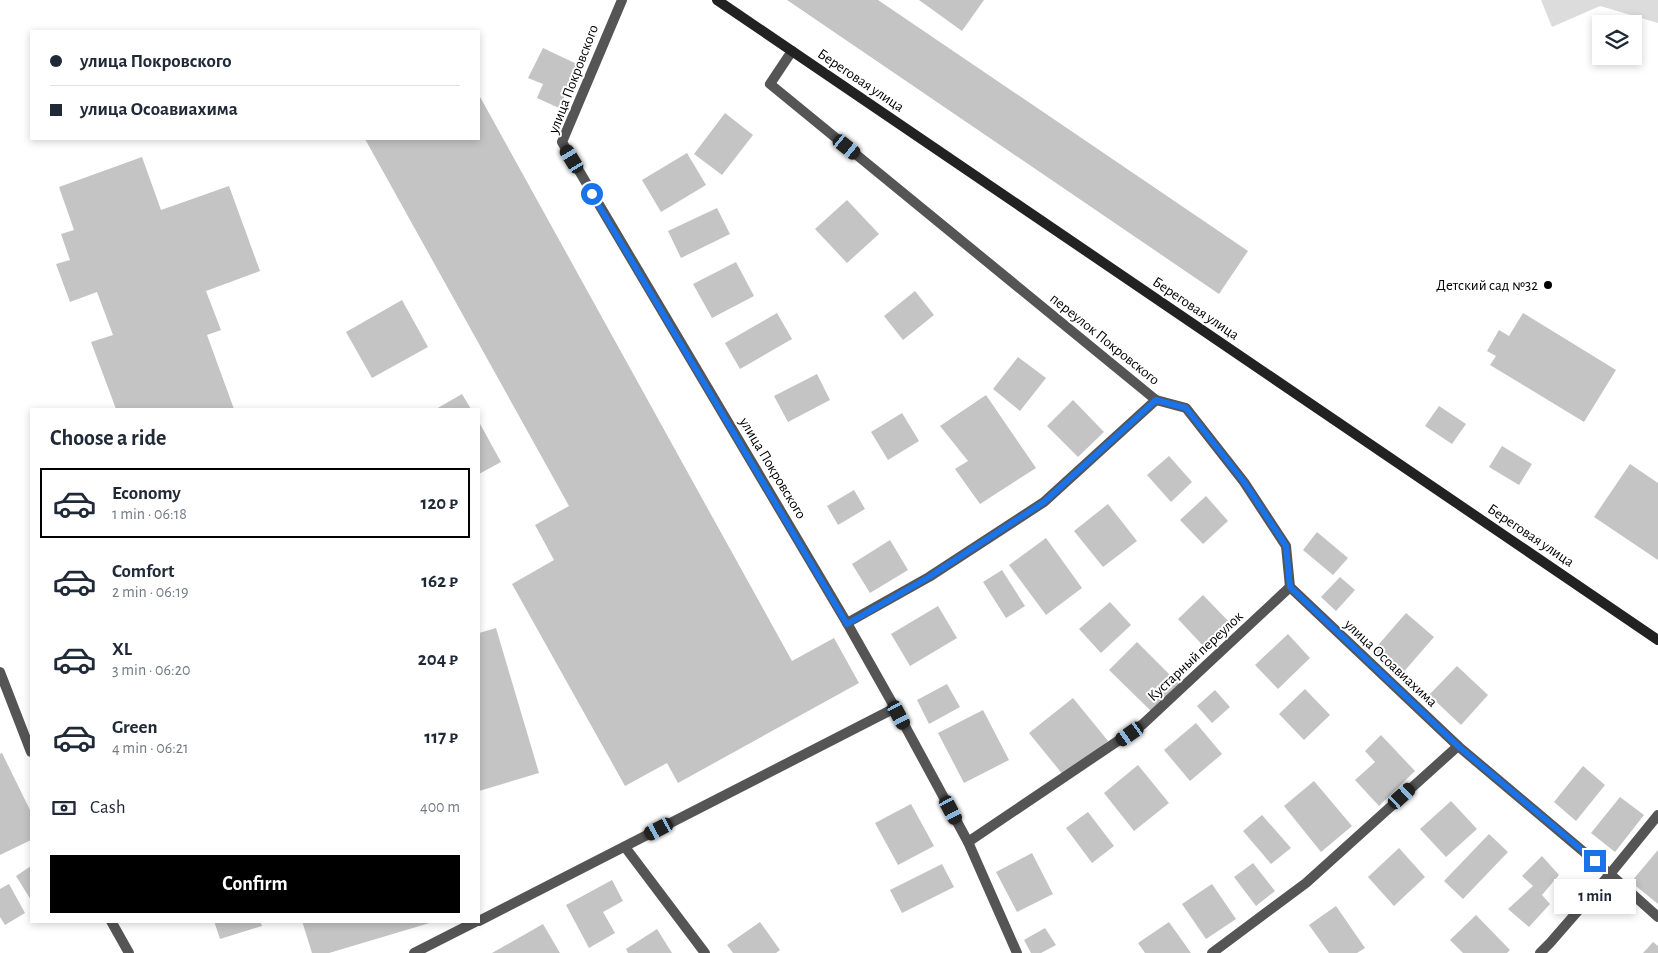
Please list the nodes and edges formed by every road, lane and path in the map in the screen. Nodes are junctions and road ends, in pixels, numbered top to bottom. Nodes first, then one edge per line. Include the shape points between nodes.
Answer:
1 (622, 0) edge
2 (717, 0) edge
3 (792, 51) junction
4 (1156, 400) junction
5 (1290, 587) junction
6 (847, 624) junction
7 (1658, 640) edge
8 (0, 672) edge
9 (895, 708) junction
10 (1458, 746) junction
11 (30, 749) edge
12 (1658, 815) edge
13 (968, 842) junction
14 (626, 847) junction
15 (1610, 874) junction
16 (1658, 917) edge
17 (480, 920) edge
18 (112, 923) edge
19 (474, 923) edge
20 (129, 953) edge
21 (414, 953) edge
22 (704, 953) edge
23 (1017, 953) edge
24 (1212, 953) edge
25 (1540, 953) edge

1 - 6 street, улица Покровского via 562,142
2 - 3 main road, Береговая улица
3 - 4 street, переулок Покровского via 770,84
3 - 7 main road, Береговая улица
4 - 5 street via 1186,408 1244,482 1286,546
4 - 6 street, переулок Покровского via 1044,502 929,577
5 - 10 street, улица Осоавиахима
5 - 13 street, Кустарный переулок via 1143,724
6 - 9 street, улица Покровского
8 - 11 street
9 - 13 street, улица Покровского
9 - 14 street
10 - 15 street, улица Осоавиахима
10 - 24 street via 1306,883
12 - 15 street
13 - 23 street, улица Покровского
14 - 17 street
14 - 22 street
15 - 16 street, улица Осоавиахима
15 - 25 street
18 - 20 street
19 - 21 street

